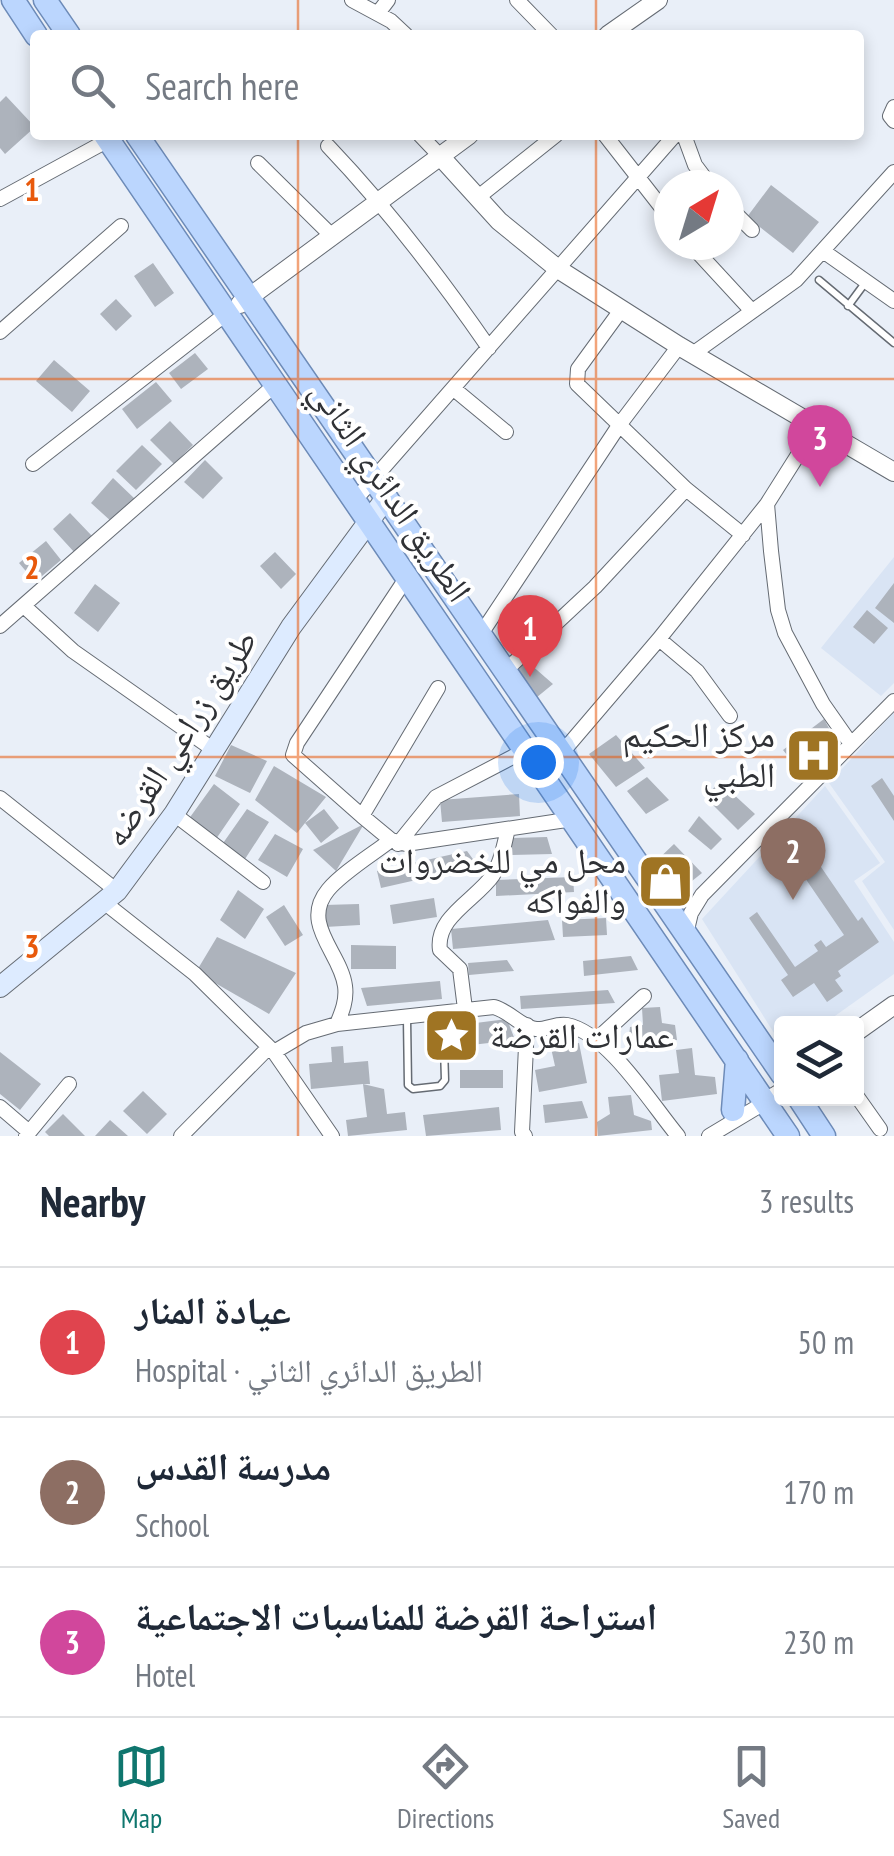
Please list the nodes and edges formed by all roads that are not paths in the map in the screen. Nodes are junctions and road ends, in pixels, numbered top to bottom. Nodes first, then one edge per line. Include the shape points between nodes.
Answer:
1 (12, 0) edge
2 (45, 0) edge
3 (352, 0) edge
4 (388, 0) edge
5 (517, 0) edge
6 (658, 0) edge
7 (378, 13) junction
8 (33, 30) edge
9 (66, 30) edge
10 (400, 30) edge
11 (546, 30) edge
12 (621, 30) edge
13 (894, 107) edge
14 (894, 120) edge
15 (105, 140) edge
16 (112, 140) edge
17 (139, 140) edge
18 (425, 140) edge
19 (462, 140) edge
20 (550, 140) edge
21 (609, 140) edge
22 (672, 140) edge
23 (686, 140) edge
24 (328, 146) dead end
25 (440, 156) junction
26 (258, 164) dead end
27 (699, 170) edge
28 (894, 172) edge
29 (638, 180) junction
30 (0, 198) edge
31 (477, 198) junction
32 (654, 200) edge
33 (378, 201) junction
34 (744, 222) edge
35 (121, 226) dead end
36 (752, 230) dead end
37 (332, 236) junction
38 (823, 251) junction
39 (705, 260) edge
40 (558, 269) junction
41 (818, 280) dead end
42 (866, 282) junction
43 (248, 298) junction
44 (894, 301) edge
45 (848, 306) junction
46 (622, 310) junction
47 (751, 310) junction
48 (228, 313) junction
49 (0, 332) edge
50 (894, 343) edge
51 (490, 348) junction
52 (686, 350) junction
53 (276, 384) junction
54 (454, 389) junction
55 (620, 424) junction
56 (816, 428) junction
57 (506, 432) dead end
58 (34, 464) dead end
59 (894, 472) edge
60 (380, 489) junction
61 (686, 489) junction
62 (767, 504) junction
63 (361, 510) junction
64 (743, 534) junction
65 (407, 577) junction
66 (25, 607) junction
67 (0, 626) edge
68 (479, 637) junction
69 (659, 639) junction
70 (504, 672) junction
71 (438, 688) dead end
72 (894, 701) edge
73 (730, 716) dead end
74 (852, 744) junction
75 (214, 750) junction
76 (526, 750) junction
77 (560, 755) junction
78 (0, 798) edge
79 (174, 814) junction
80 (362, 816) junction
81 (572, 820) junction
82 (508, 829) junction
83 (395, 842) junction
84 (263, 882) dead end
85 (702, 895) junction
86 (111, 897) junction
87 (667, 907) junction
88 (686, 934) junction
89 (0, 987) edge
90 (644, 996) dead end
91 (465, 1010) junction
92 (892, 1010) edge
93 (443, 1014) junction
94 (407, 1019) junction
95 (337, 1024) junction
96 (527, 1025) junction
97 (864, 1027) edge
98 (595, 1040) junction
99 (272, 1050) junction
100 (772, 1050) edge
101 (738, 1060) junction
102 (69, 1084) dead end
103 (768, 1095) edge
104 (0, 1106) edge
105 (803, 1106) edge
106 (864, 1106) edge
107 (732, 1110) junction
108 (880, 1130) dead end
109 (27, 1134) edge
110 (710, 1135) edge
111 (181, 1136) edge
112 (332, 1136) edge
113 (525, 1136) edge
114 (678, 1136) edge
115 (788, 1136) edge
116 (824, 1136) edge

1 - 8 main road
2 - 9 main road
3 - 7 street
4 - 7 street
5 - 11 street
6 - 12 street
7 - 10 street
13 - 14 street
15 - 30 street
16 - 48 main road, الطريق الدائري الثاني
17 - 43 main road, الطريق الدائري الثاني
18 - 25 street
19 - 25 street
20 - 31 street
21 - 29 street
22 - 29 street
23 - 27 street
24 - 33 street
25 - 31 street
25 - 33 street
26 - 37 street
28 - 38 street
29 - 32 street
29 - 40 street
31 - 40 street
33 - 37 street
33 - 51 street
34 - 36 street
35 - 49 street
37 - 43 street
38 - 42 street
38 - 47 street via 796,280
39 - 47 street
40 - 46 street
40 - 51 street
41 - 45 lane
42 - 44 street
42 - 45 lane
43 - 48 street
43 - 60 main road, الطريق الدائري الثاني
45 - 50 lane
46 - 52 street
46 - 55 street via 575,377 581,391
47 - 52 street
48 - 53 main road, الطريق الدائري الثاني
48 - 58 street
51 - 54 street
52 - 55 street
52 - 56 street
53 - 63 main road, الطريق الدائري الثاني
53 - 66 street
54 - 57 street
54 - 60 street
55 - 61 street
55 - 68 street
56 - 59 street
56 - 62 street
60 - 63 main road, طريق زراعي القرضه
60 - 68 main road, الطريق الدائري الثاني
61 - 64 street
61 - 70 street
62 - 64 street
62 - 74 street via 785,633
63 - 65 main road, الطريق الدائري الثاني
63 - 75 main road, طريق زراعي القرضه
64 - 69 street
65 - 76 main road, الطريق الدائري الثاني
65 - 80 street via 294,749 299,762
66 - 67 street
66 - 75 street via 73,651
68 - 70 main road, الطريق الدائري الثاني
69 - 73 street
69 - 77 street
70 - 77 main road, الطريق الدائري الثاني
71 - 80 street
72 - 74 street
74 - 85 street
75 - 79 main road, طريق زراعي القرضه
76 - 81 main road, الطريق الدائري الثاني
76 - 83 street via 436,797
77 - 87 main road, الطريق الدائري الثاني
78 - 86 street
79 - 84 street
79 - 86 main road, طريق زراعي القرضه
80 - 83 street
81 - 82 street
81 - 101 main road, الطريق الدائري الثاني
82 - 83 street
82 - 91 street via 492,876 440,936 440,950 460,969
83 - 95 street via 328,889 322,901 320,930 346,985
85 - 87 street
85 - 88 street
86 - 89 main road, طريق زراعي القرضه
86 - 99 street
87 - 88 main road, الطريق الدائري الثاني
88 - 100 main road, الطريق الدائري الثاني
90 - 98 street
91 - 93 street
91 - 96 street via 494,1007
92 - 97 street
93 - 94 street
93 - 94 lane via 440,1086 408,1085
94 - 95 street
95 - 99 street
96 - 98 street via 568,1025
96 - 113 street
98 - 114 street
99 - 111 street
99 - 112 street
101 - 103 main road, الطريق الدائري الثاني
101 - 107 main road
102 - 109 street
103 - 107 street
103 - 110 street
103 - 115 main road, الطريق الدائري الثاني
104 - 109 street
105 - 116 main road
106 - 108 street
107 - 110 street

